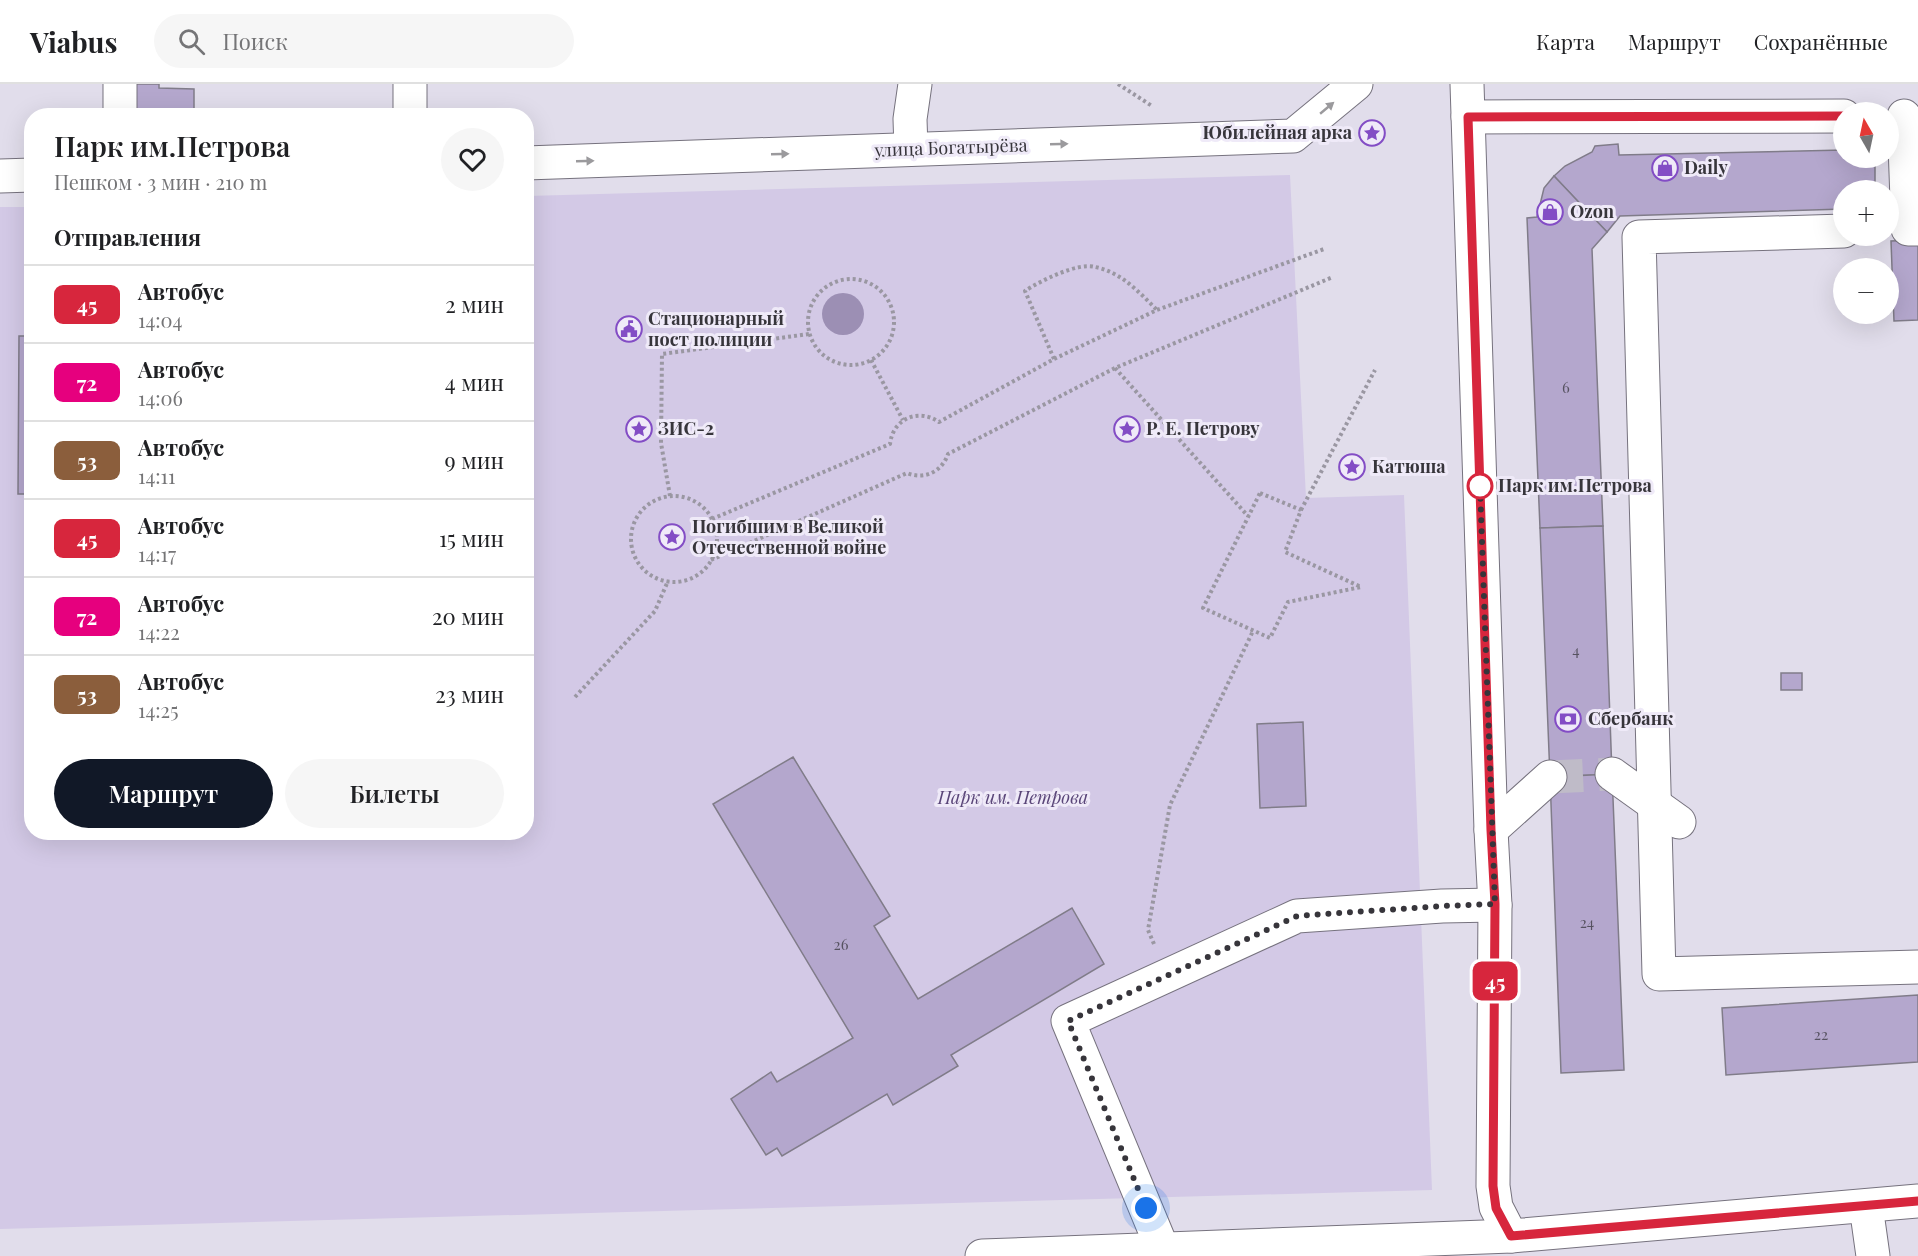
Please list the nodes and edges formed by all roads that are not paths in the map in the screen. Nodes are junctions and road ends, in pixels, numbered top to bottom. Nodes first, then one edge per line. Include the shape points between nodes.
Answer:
1 (120, 84) edge
2 (410, 84) edge
3 (915, 84) edge
4 (1356, 84) edge
5 (1467, 84) edge
6 (120, 108) edge
7 (410, 108) edge
8 (1833, 116) edge
9 (1904, 116) edge
10 (1468, 117) junction
11 (911, 149) junction
12 (534, 163) edge
13 (24, 175) edge
14 (0, 176) edge
15 (1905, 229) edge
16 (1833, 231) edge
17 (1612, 774) tunnel mouth
18 (1550, 777) tunnel mouth
19 (1667, 813) junction
20 (1491, 830) junction
21 (1495, 904) junction
22 (1918, 967) edge
23 (1918, 1201) edge
24 (1866, 1206) junction
25 (1511, 1236) junction
26 (1441, 1247) edge
27 (1163, 1250) junction
28 (982, 1256) edge
29 (1873, 1256) edge

1 - 6 street
2 - 7 street
3 - 11 street
11 -> 4 street, улица Богатырёва via 1293,136
5 - 10 street
8 - 10 street
9 - 15 street
10 - 20 street
12 -> 11 street, улица Богатырёва
13 - 14 street
16 - 19 street via 1639,237
17 - 19 street
18 - 20 street
19 - 22 street via 1659,974
20 - 21 street
21 - 25 street via 1493,1186 1496,1208
21 - 27 street via 1297,916 1068,1021
23 - 24 street
24 - 25 street
24 - 29 street
25 - 26 street
26 - 27 street
27 - 28 street

